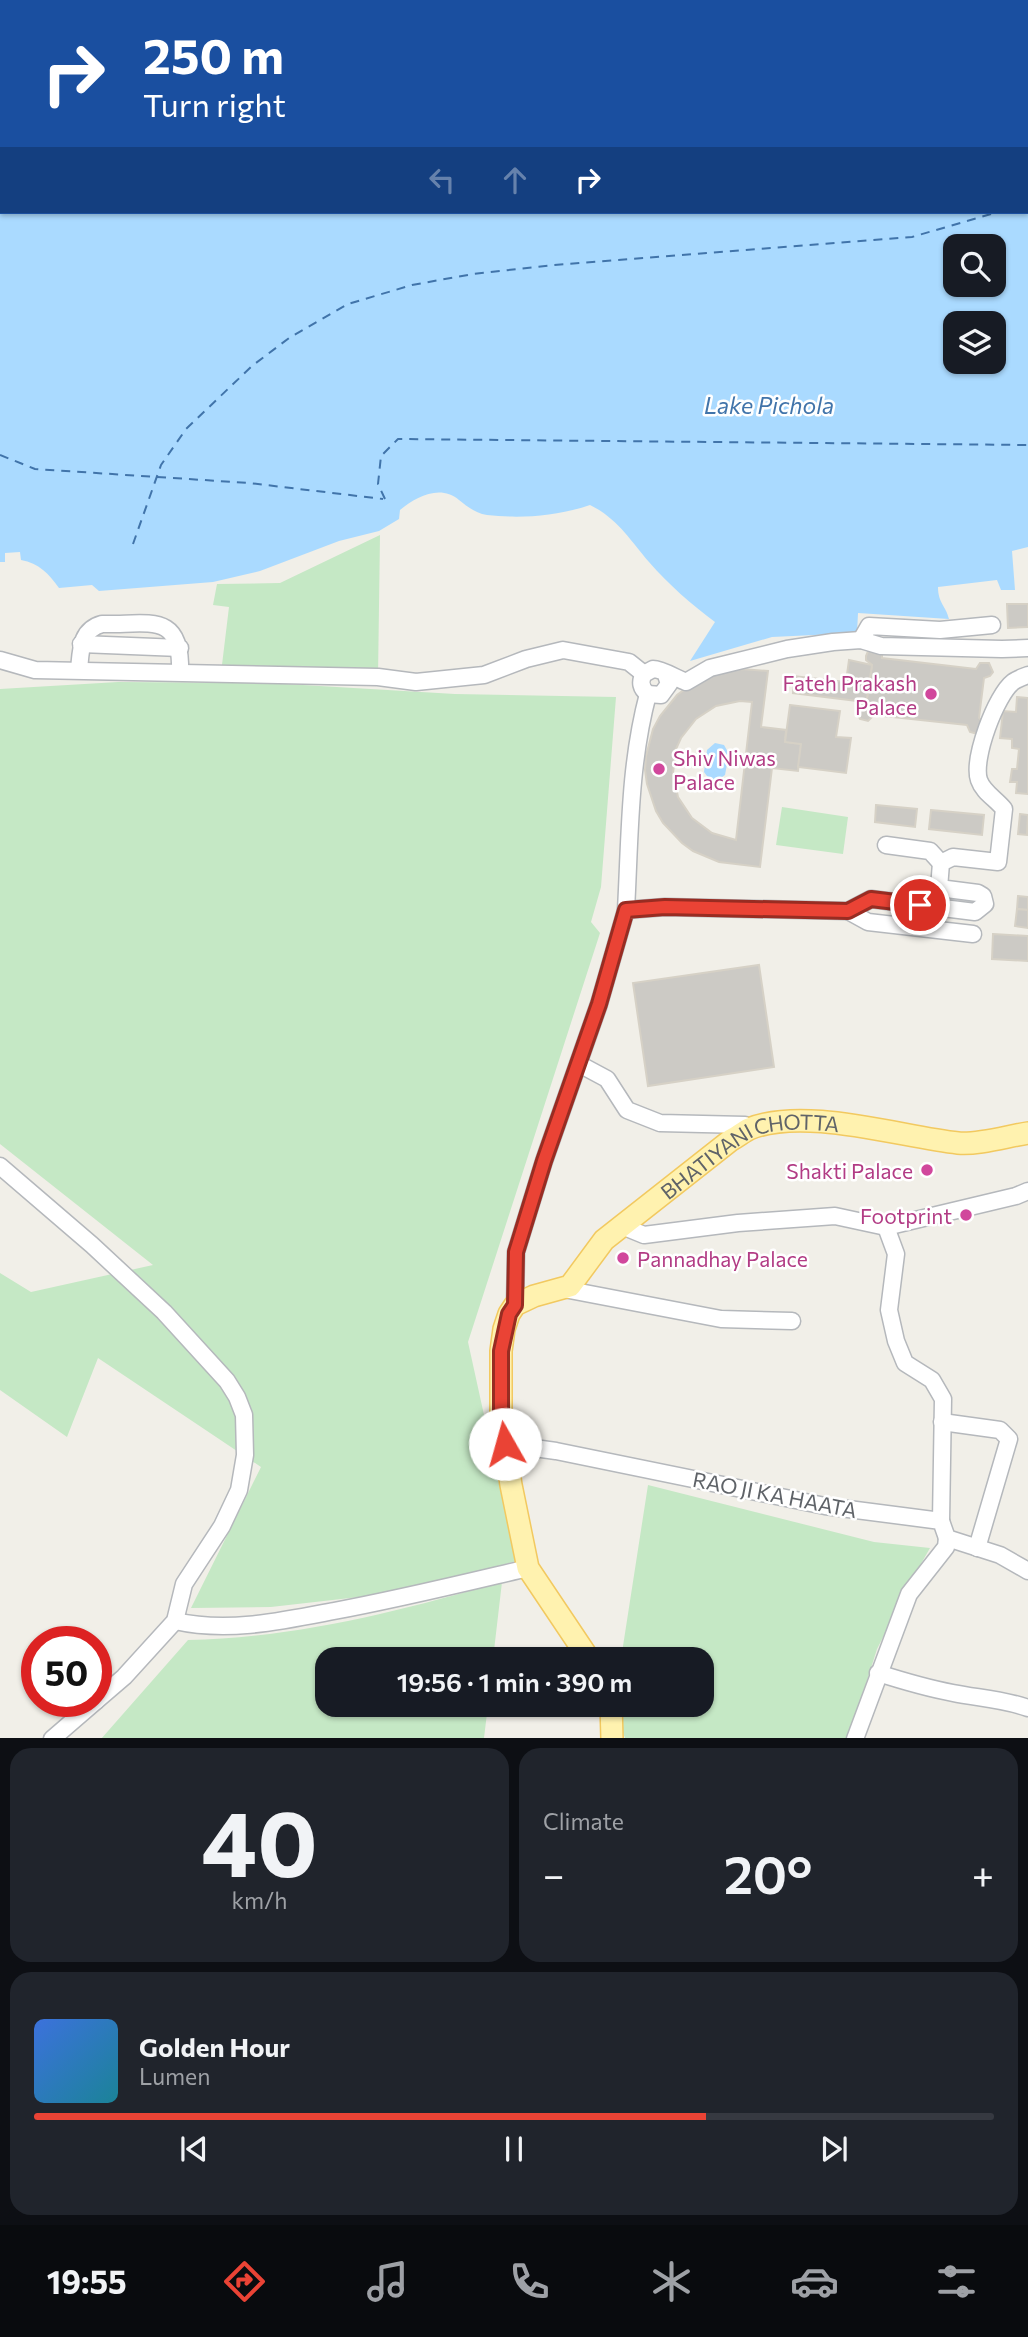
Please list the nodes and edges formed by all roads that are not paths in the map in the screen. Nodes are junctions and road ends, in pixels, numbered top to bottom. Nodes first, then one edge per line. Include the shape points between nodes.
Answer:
1 (992, 625) dead end
2 (862, 640) junction
3 (1028, 648) edge
4 (0, 660) edge
5 (79, 670) junction
6 (180, 672) junction
7 (643, 674) junction
8 (666, 675) junction
9 (1028, 675) edge
10 (686, 682) junction
11 (648, 694) junction
12 (640, 727) junction
13 (886, 845) dead end
14 (941, 863) junction
15 (626, 910) junction
16 (848, 911) junction
17 (973, 934) dead end
18 (579, 1064) junction
19 (750, 1129) junction
20 (1028, 1133) edge
21 (0, 1166) edge
22 (1028, 1191) edge
23 (622, 1226) junction
24 (886, 1227) junction
25 (564, 1289) junction
26 (515, 1305) junction
27 (792, 1321) dead end
28 (943, 1422) junction
29 (505, 1444) junction
30 (941, 1521) junction
31 (947, 1538) junction
32 (976, 1548) junction
33 (528, 1568) junction
34 (1028, 1571) edge
35 (175, 1622) junction
36 (581, 1647) edge
37 (878, 1673) junction
38 (112, 1687) edge
39 (1028, 1708) edge
40 (77, 1717) edge
41 (611, 1717) edge
42 (52, 1738) edge
43 (612, 1738) edge
44 (855, 1738) edge

1 - 2 street via 940,631 869,626
2 - 3 street via 881,646
2 - 10 street via 757,656 710,668
4 - 5 street via 35,670
5 - 6 street
5 - 6 street via 81,644 89,630 102,624 156,625 171,631 180,648
6 - 7 street via 445,681 484,675 562,650 629,662
7 - 8 street via 657,668
7 - 11 street via 641,683
8 - 10 street
8 - 11 street via 665,691 658,696
9 - 14 street via 1012,683 1002,698 978,759 980,783 1004,809 998,862 953,857
10 - 12 street
11 - 12 street
12 - 15 street via 630,791
13 - 14 street via 930,851
14 - 16 street via 939,888 978,893 985,904 981,909 871,899
15 - 16 street
15 - 18 street
16 - 17 street via 868,922
18 - 19 street via 607,1079 627,1110 660,1124 745,1125
18 - 26 street via 516,1252
19 - 20 main road, BHATIYANI CHOTTA via 810,1121 962,1143
19 - 23 main road, BHATIYANI CHOTTA
21 - 35 street via 164,1312 227,1381 244,1415 245,1455 239,1490 222,1526 184,1584
22 - 24 street
23 - 24 street via 644,1235 835,1216
23 - 25 main road, BHATIYANI CHOTTA via 596,1247 581,1274
24 - 28 street via 896,1254 889,1310 896,1341 905,1363 938,1389
25 - 26 main road
25 - 27 street via 721,1319
26 - 29 main road via 501,1351
28 - 30 street
28 - 32 street via 1000,1430 1009,1438
29 - 30 street, RAO JI KA HAATA via 825,1506
29 - 33 main road
30 - 31 street
31 - 32 street
31 - 37 street via 946,1546 908,1594
32 - 34 street
33 - 35 street via 260,1624 222,1627
33 - 36 main road
35 - 38 street
37 - 39 street
37 - 44 street
40 - 42 street
41 - 43 main road

